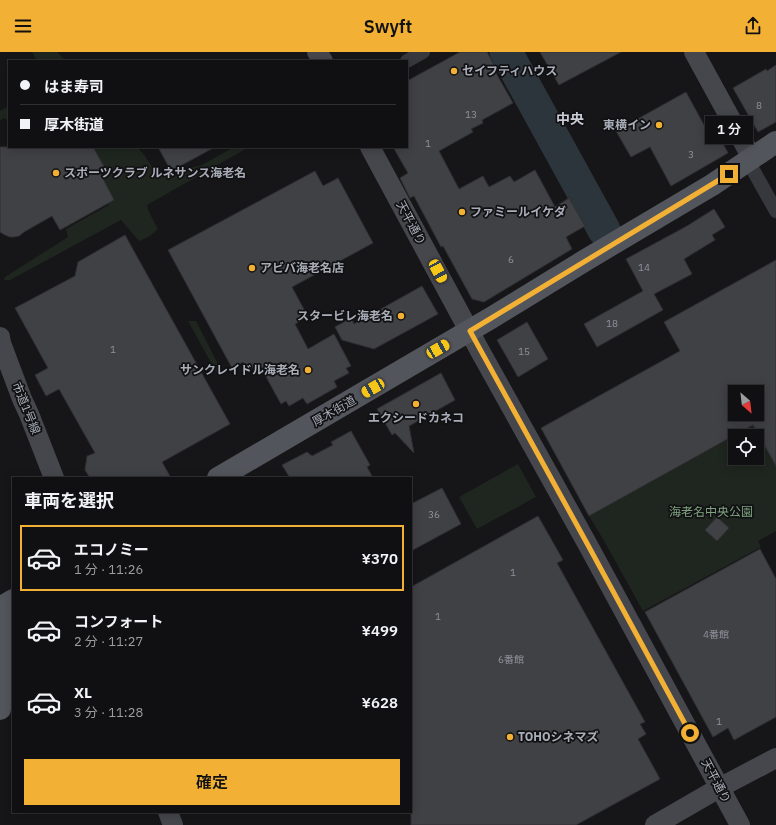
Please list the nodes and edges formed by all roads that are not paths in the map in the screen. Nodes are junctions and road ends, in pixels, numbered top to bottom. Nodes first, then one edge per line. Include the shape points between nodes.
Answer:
1 (424, 52) edge
2 (694, 52) edge
3 (408, 60) edge
4 (776, 142) edge
5 (371, 148) edge
6 (750, 159) junction
7 (776, 211) edge
8 (470, 331) junction
9 (0, 337) edge
10 (54, 477) edge
11 (220, 477) edge
12 (12, 601) edge
13 (0, 608) edge
14 (0, 615) edge
15 (0, 709) edge
16 (776, 758) edge
17 (720, 788) junction
18 (168, 813) edge
19 (173, 825) edge
20 (655, 825) edge
21 (740, 825) edge

1 - 3 street
2 - 6 street
4 - 6 main road, 厚木街道
5 - 8 street, 天平通り
6 - 7 street
6 - 8 main road, 厚木街道 via 712,185
8 - 11 main road, 厚木街道
8 - 17 street, 天平通り
9 - 10 street, 市道1号線
12 - 13 main road
14 - 15 main road via 3,629
16 - 17 street
17 - 20 street
17 - 21 street, 天平通り
18 - 19 street

